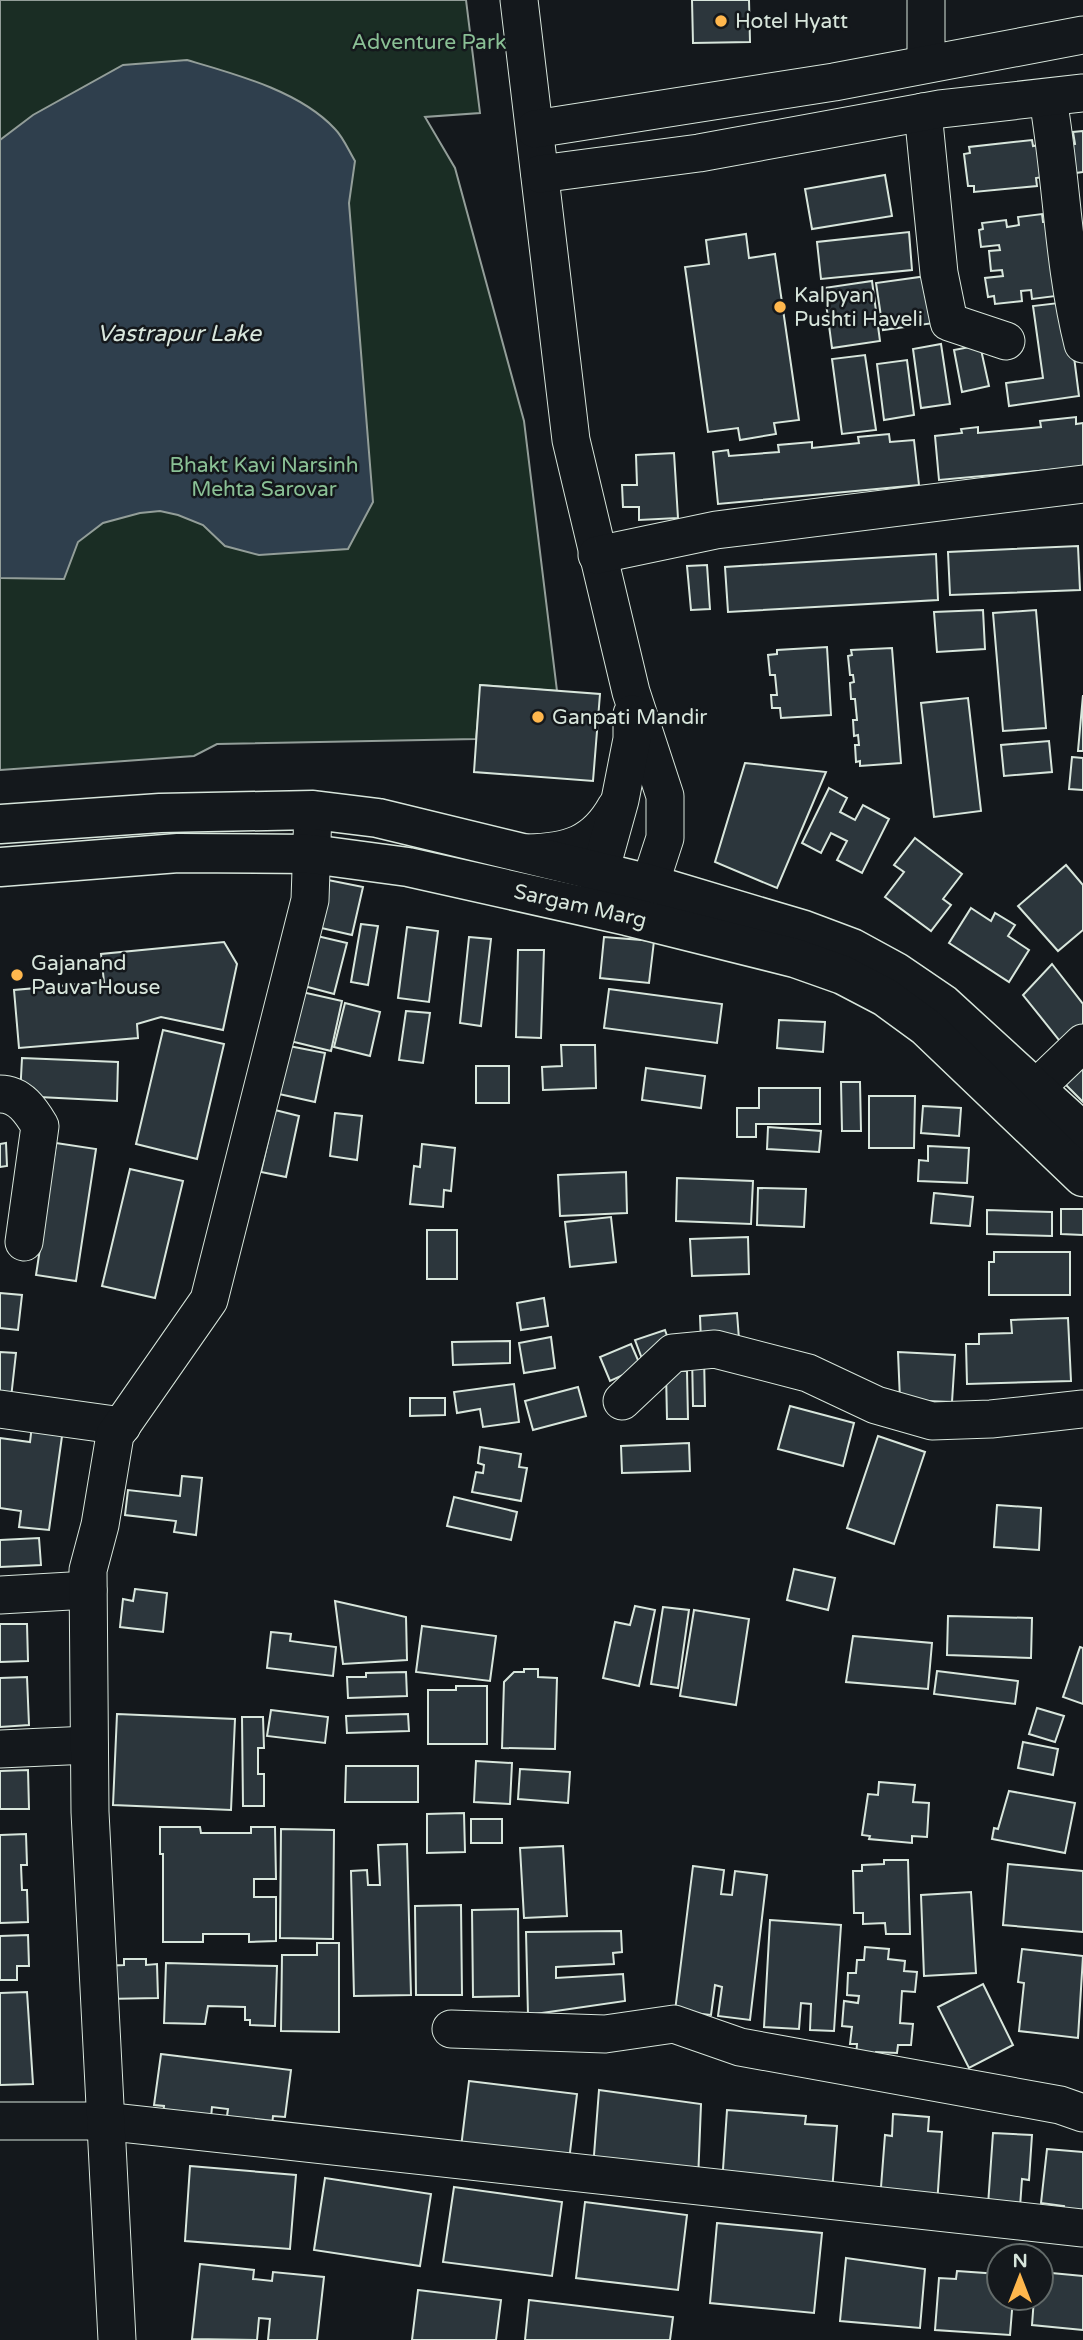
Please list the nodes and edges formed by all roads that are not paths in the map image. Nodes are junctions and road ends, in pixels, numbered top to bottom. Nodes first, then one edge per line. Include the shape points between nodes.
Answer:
1 (519, 0) edge
2 (926, 0) edge
3 (1083, 35) edge
4 (926, 64) junction
5 (1083, 93) edge
6 (1048, 99) junction
7 (923, 112) junction
8 (535, 129) junction
9 (540, 174) junction
10 (1006, 341) dead end
11 (1083, 344) edge
12 (1083, 484) edge
13 (597, 555) junction
14 (631, 692) junction
15 (620, 800) junction
16 (313, 810) junction
17 (0, 824) edge
18 (665, 838) junction
19 (527, 853) junction
20 (311, 854) junction
21 (0, 867) edge
22 (600, 872) junction
23 (650, 884) junction
24 (709, 901) junction
25 (620, 914) junction
26 (1083, 1043) edge
27 (1036, 1088) junction
28 (0, 1094) edge
29 (1083, 1132) edge
30 (1083, 1177) edge
31 (24, 1242) dead end
32 (622, 1401) dead end
33 (0, 1409) edge
34 (1083, 1409) edge
35 (122, 1426) junction
36 (88, 1590) junction
37 (0, 1595) edge
38 (89, 1745) junction
39 (0, 1749) edge
40 (451, 2029) dead end
41 (1083, 2113) edge
42 (0, 2121) edge
43 (103, 2121) junction
44 (1083, 2228) edge
45 (117, 2340) edge

1 - 8 street
2 - 4 street
3 - 4 street
4 - 8 street
5 - 6 street
6 - 7 street
6 - 11 street via 1068,267
7 - 9 street via 699,153
7 - 10 street via 939,273 949,322
8 - 9 street
9 - 13 street via 571,440
12 - 13 street via 716,530
13 - 14 street
14 - 15 street via 632,739
14 - 18 street via 666,796
15 - 19 street via 607,824 588,839 561,852
15 - 22 street
16 - 17 main road, Sargam Marg via 160,813
16 - 19 main road, Sargam Marg via 378,818
16 - 20 street
18 - 23 street
18 - 24 street via 683,882
19 - 22 main road, Sargam Marg
20 - 21 main road, Sargam Marg via 178,853
20 - 25 main road, Sargam Marg via 408,867
20 - 35 street via 310,900 209,1300
22 - 23 main road, Sargam Marg
22 - 25 street via 599,889
23 - 24 main road, Sargam Marg
23 - 25 street via 641,902
24 - 27 main road, Sargam Marg via 852,948 896,972 943,1004
25 - 30 main road, Sargam Marg via 795,958 885,997 926,1027
26 - 27 street
27 - 29 main road, Sargam Marg
28 - 31 street via 28,1106 40,1126
32 - 34 street via 673,1353 715,1349 808,1373 876,1405 932,1420
33 - 35 street
35 - 36 street via 116,1435 88,1570
36 - 37 street
36 - 38 street
38 - 39 street
38 - 43 street
40 - 41 street via 605,2034 674,2024 740,2047 1060,2105
42 - 43 street
43 - 44 street
43 - 45 street

